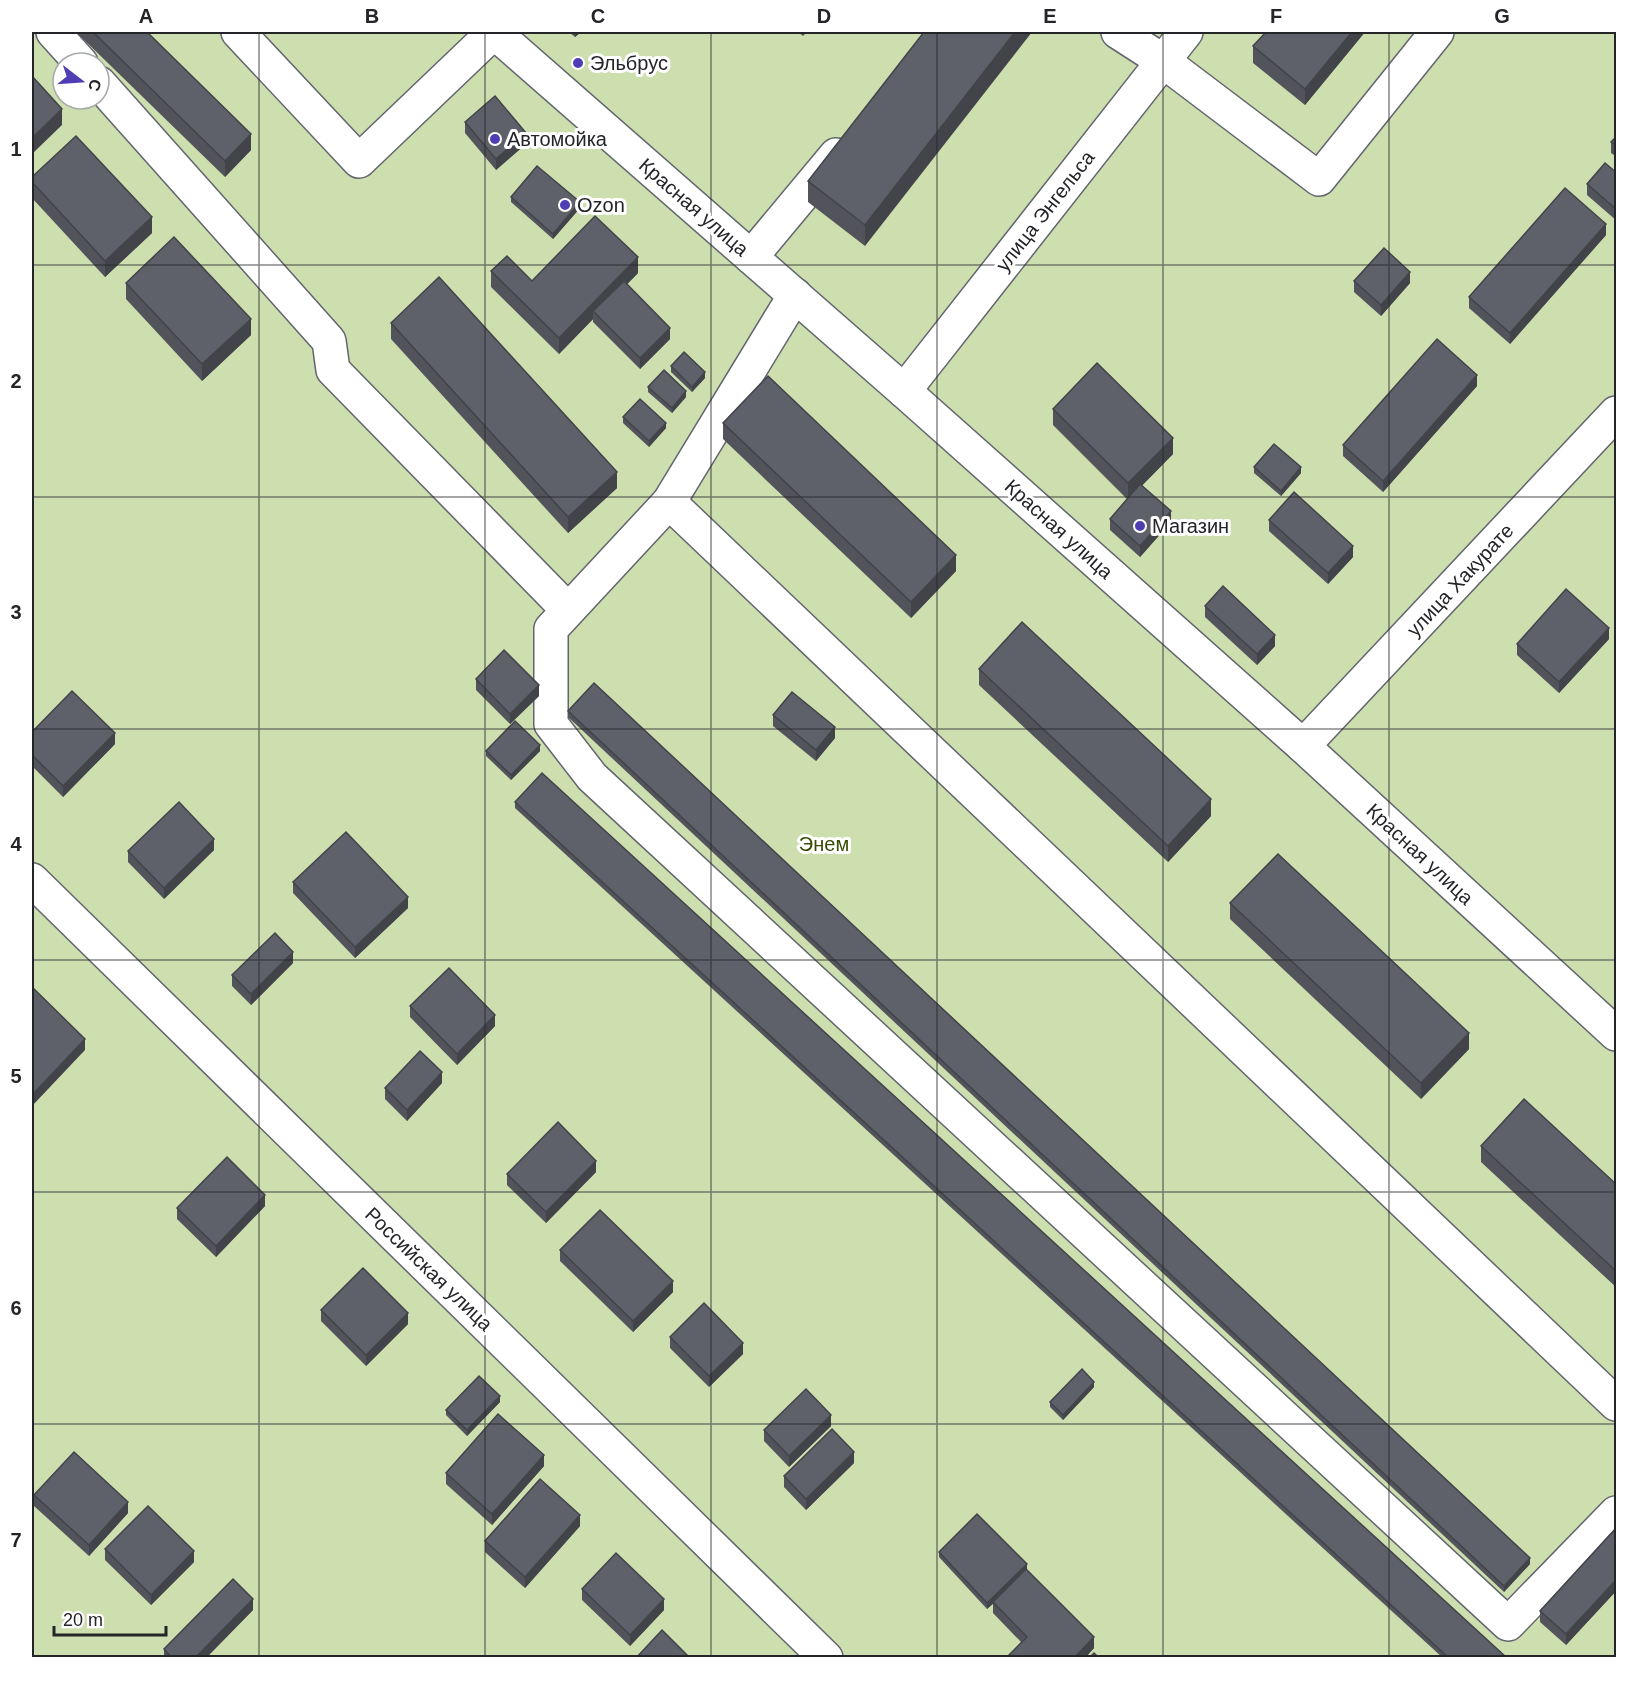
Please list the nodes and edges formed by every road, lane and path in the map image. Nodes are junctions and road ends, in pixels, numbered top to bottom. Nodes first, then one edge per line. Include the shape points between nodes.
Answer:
1 (53, 32) edge
2 (238, 32) edge
3 (494, 32) edge
4 (1118, 32) edge
5 (1186, 32) edge
6 (1437, 32) edge
7 (70, 51) edge
8 (1163, 61) junction
9 (111, 96) edge
10 (856, 131) edge
11 (751, 257) junction
12 (795, 295) junction
13 (904, 391) junction
14 (1617, 413) edge
15 (669, 502) junction
16 (568, 610) junction
17 (1303, 746) junction
18 (32, 880) edge
19 (1617, 1034) edge
20 (1617, 1404) edge
21 (1617, 1513) edge
22 (826, 1658) edge

1 - 7 street
2 - 3 street via 359,161
3 - 11 street, Красная улица
4 - 8 street
5 - 8 street, улица Энгельса
6 - 8 street via 1319,178
8 - 13 street, улица Энгельса
9 - 16 street via 329,341 333,370
10 - 11 street
11 - 12 street, Красная улица
12 - 13 street, Красная улица
12 - 15 street
13 - 17 street, Красная улица
14 - 17 street, улица Хакурате
15 - 16 street
15 - 20 street
16 - 21 street via 551,628 551,724 592,777 1508,1624
17 - 19 street, Красная улица
18 - 22 street, Российская улица

